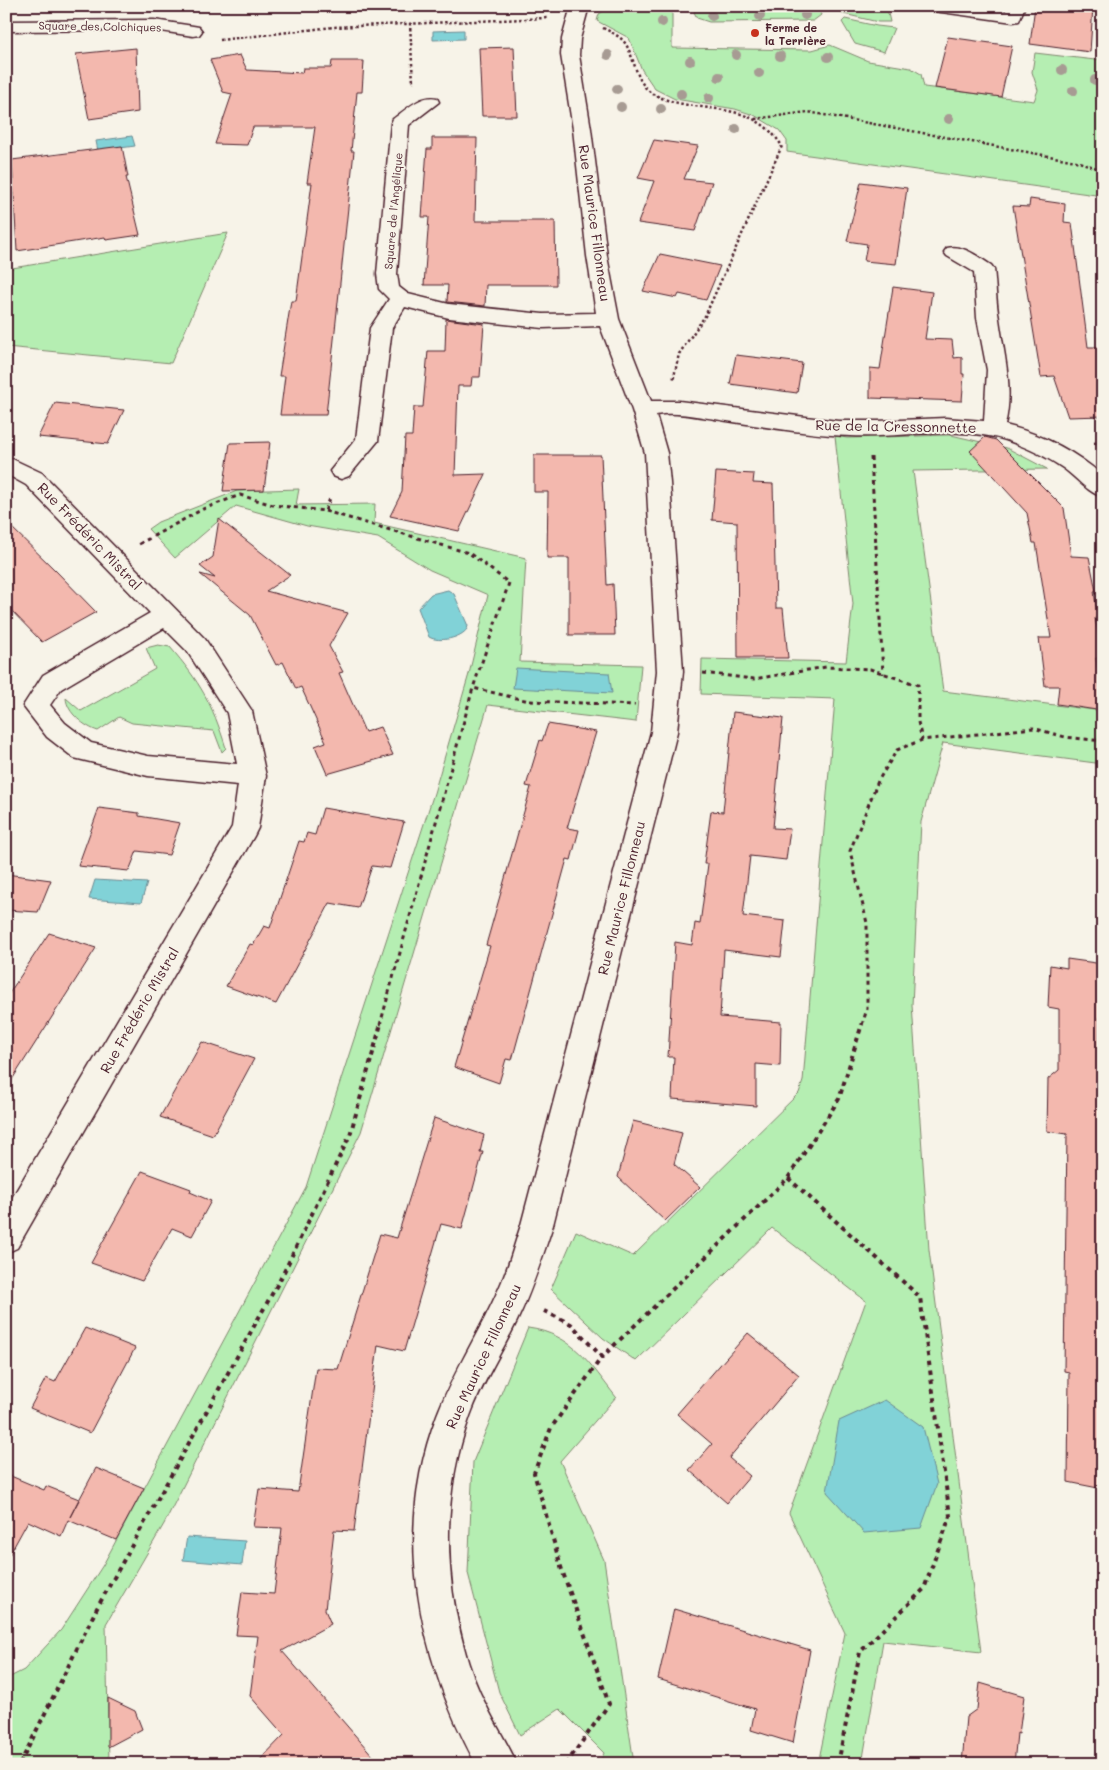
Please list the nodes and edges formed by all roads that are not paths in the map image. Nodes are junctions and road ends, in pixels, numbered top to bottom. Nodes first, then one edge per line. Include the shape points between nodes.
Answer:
1 (101, 6) edge
2 (580, 6) edge
3 (934, 6) edge
4 (1016, 6) edge
5 (95, 25) junction
6 (6, 26) edge
7 (193, 31) dead end
8 (430, 102) road end
9 (954, 252) dead end
10 (401, 299) junction
11 (608, 319) junction
12 (643, 410) junction
13 (993, 429) junction
14 (6, 464) edge
15 (341, 471) road end
16 (1103, 489) edge
17 (167, 615) junction
18 (253, 776) junction
19 (6, 1238) edge
20 (498, 1764) edge

1 - 5 street
2 - 11 street, Rue Maurice Fillonneau via 570,39 570,56
3 - 4 street via 1013,17
5 - 6 street, Square des Colchiques
5 - 7 street, Square des Colchiques via 154,25
8 - 10 street, Square de l'Angélique via 400,123 387,274 388,289
9 - 13 street via 984,270 988,318 998,370 997,413
10 - 11 street via 449,311 543,321
10 - 15 street via 381,328 367,441
11 - 12 street, Rue Maurice Fillonneau
12 - 13 street, Rue de la Cressonnette via 679,408 799,424 869,429 946,425
12 - 20 street, Rue Maurice Fillonneau via 656,453 659,483 670,671 664,732 537,1225 512,1295 454,1415 440,1454 433,1490 431,1544 436,1606 446,1652 464,1701
13 - 16 street, Rue de la Cressonnette via 1047,449 1084,472
14 - 17 street, Rue Frédéric Mistral via 34,479
17 - 18 street, Rue Frédéric Mistral via 196,645 239,711
17 - 18 street via 52,682 36,706 56,730 83,751 148,766
18 - 19 street, Rue Frédéric Mistral via 245,828

